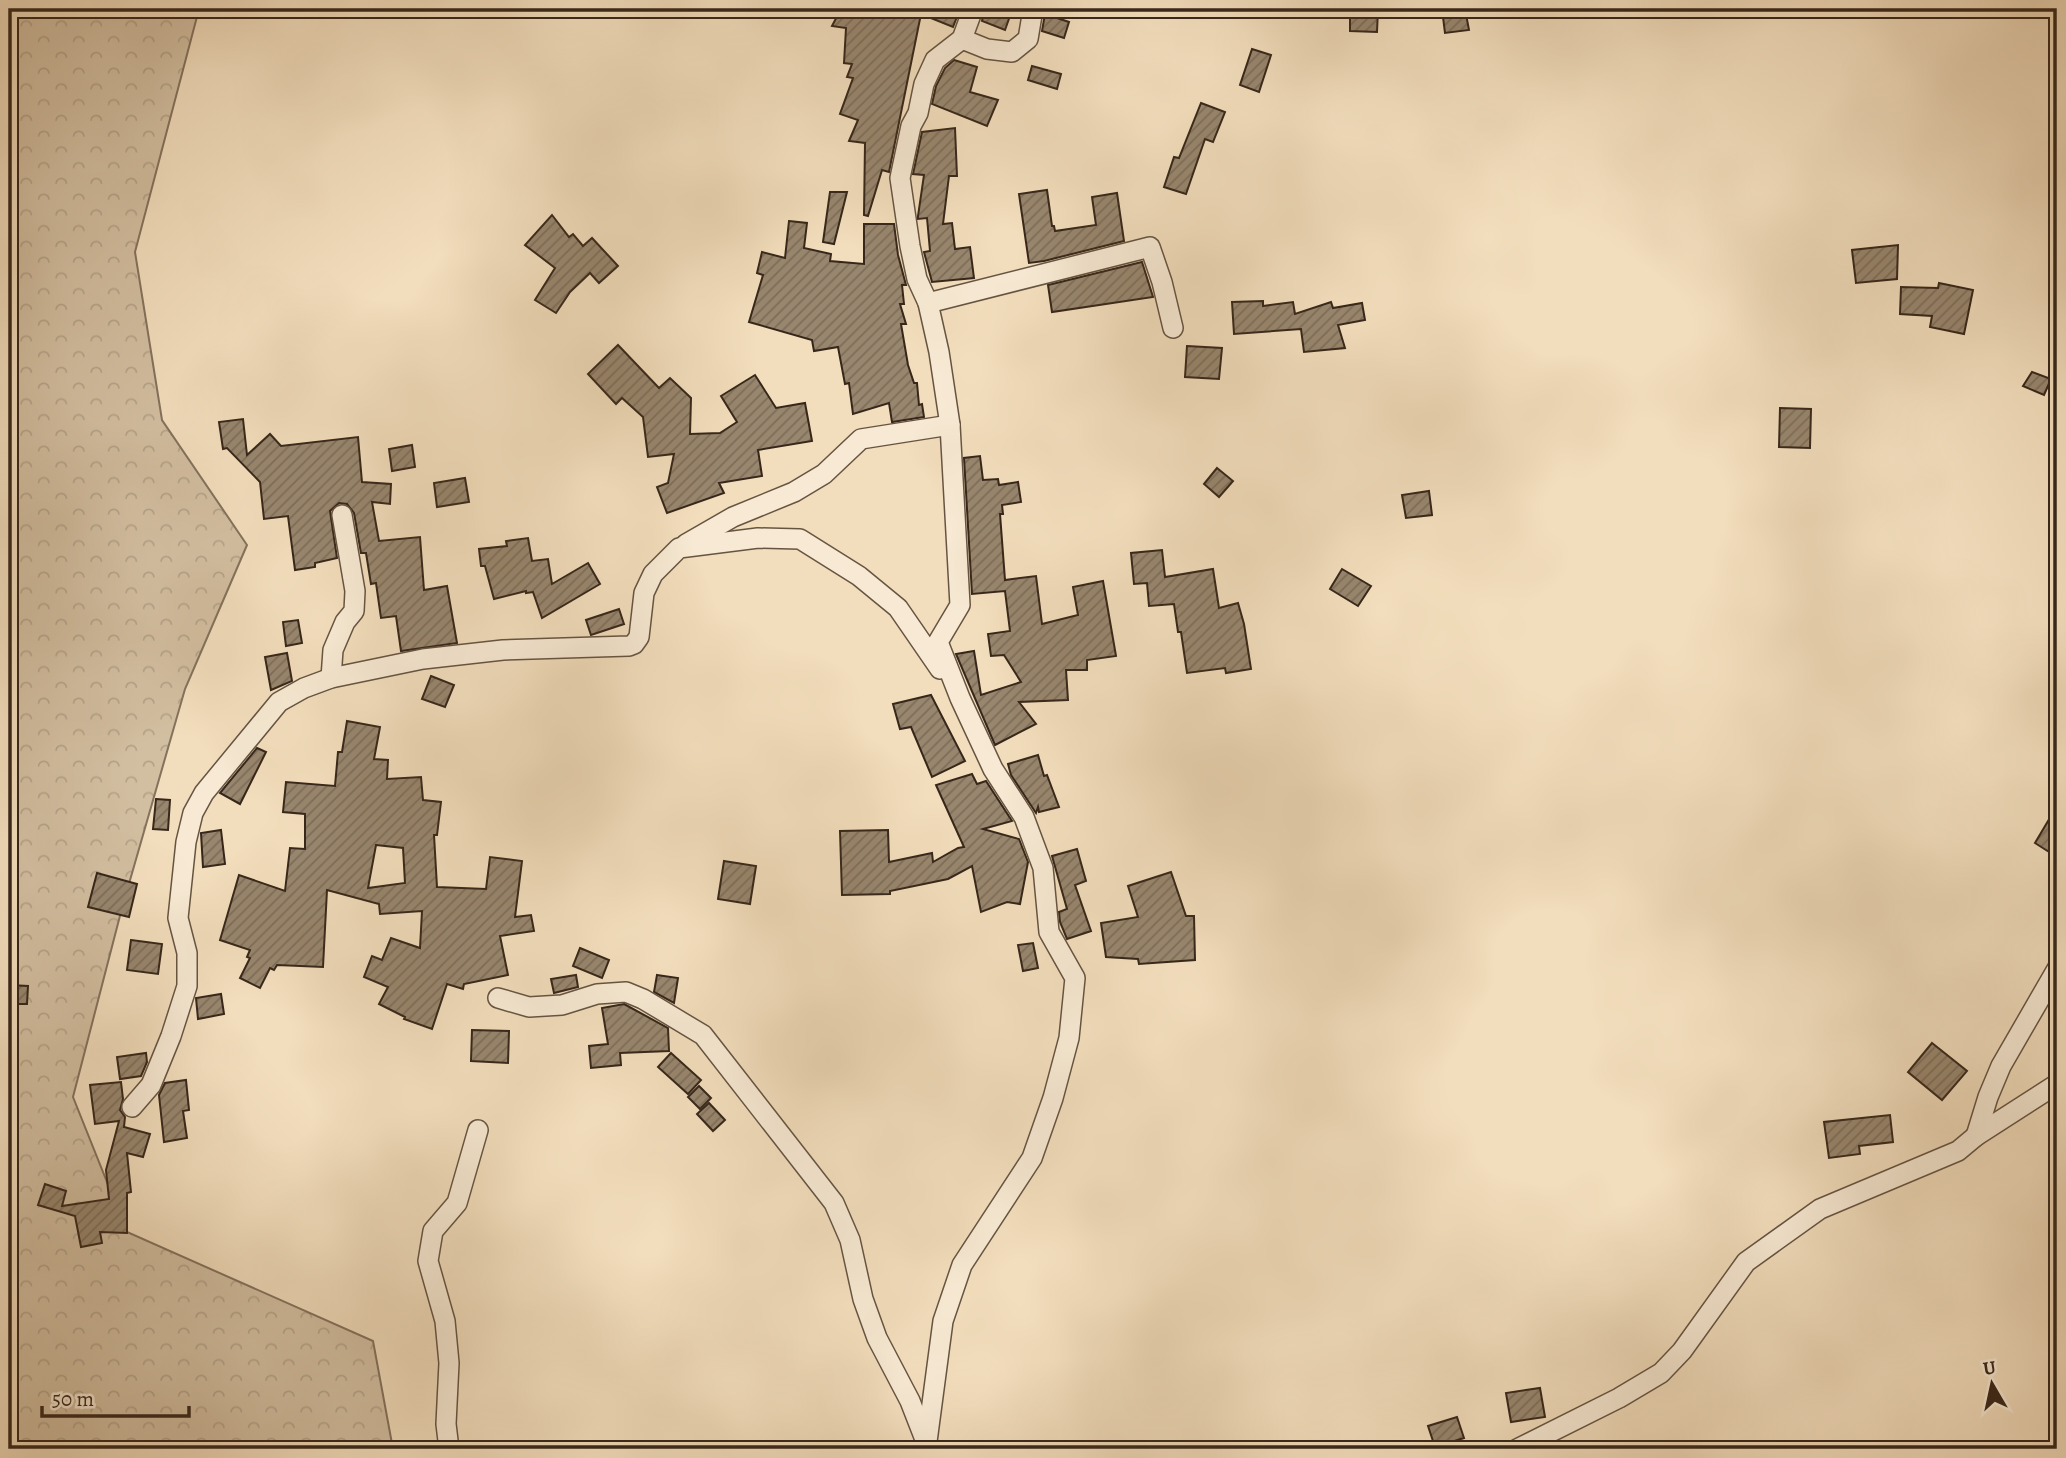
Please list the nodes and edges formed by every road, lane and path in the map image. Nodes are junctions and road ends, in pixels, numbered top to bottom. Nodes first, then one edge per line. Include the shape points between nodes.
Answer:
1 (973, 9) edge
2 (1033, 9) edge
3 (962, 39) junction
4 (928, 303) junction
5 (1173, 328) dead end
6 (950, 425) junction
7 (342, 515) dead end
8 (679, 548) junction
9 (331, 678) junction
10 (960, 698) junction
11 (2057, 969) edge
12 (498, 998) dead end
13 (2057, 1084) edge
14 (132, 1107) dead end
15 (478, 1130) dead end
16 (1976, 1136) junction
17 (927, 1448) edge
18 (449, 1449) edge
19 (1517, 1449) edge

1 - 3 street
2 - 3 street via 1028,39 1012,52
3 - 4 street via 934,60 911,126 900,177 917,279
4 - 5 street via 1150,247
4 - 6 street
6 - 8 street via 861,439 824,474 794,492 733,517
6 - 10 street via 960,606 938,642
7 - 9 street via 354,611 333,650
8 - 9 street via 653,574 644,593 639,637 629,646 503,650 423,659
8 - 10 street via 758,538 800,539 859,576 898,608
9 - 14 street via 279,702 204,793 193,813 178,918 187,953 187,986 152,1084
10 - 17 street via 993,769 1024,817 1044,868 1049,932 1075,978 1069,1038 1032,1158 962,1265 943,1321
11 - 16 street via 2001,1066
12 - 17 street via 529,1007 626,992 703,1035 834,1203 850,1240 877,1338 910,1401
13 - 16 street
15 - 18 street via 457,1203 433,1231 428,1261 444,1321 449,1363
16 - 19 street via 1958,1151 1819,1209 1746,1262 1661,1373

